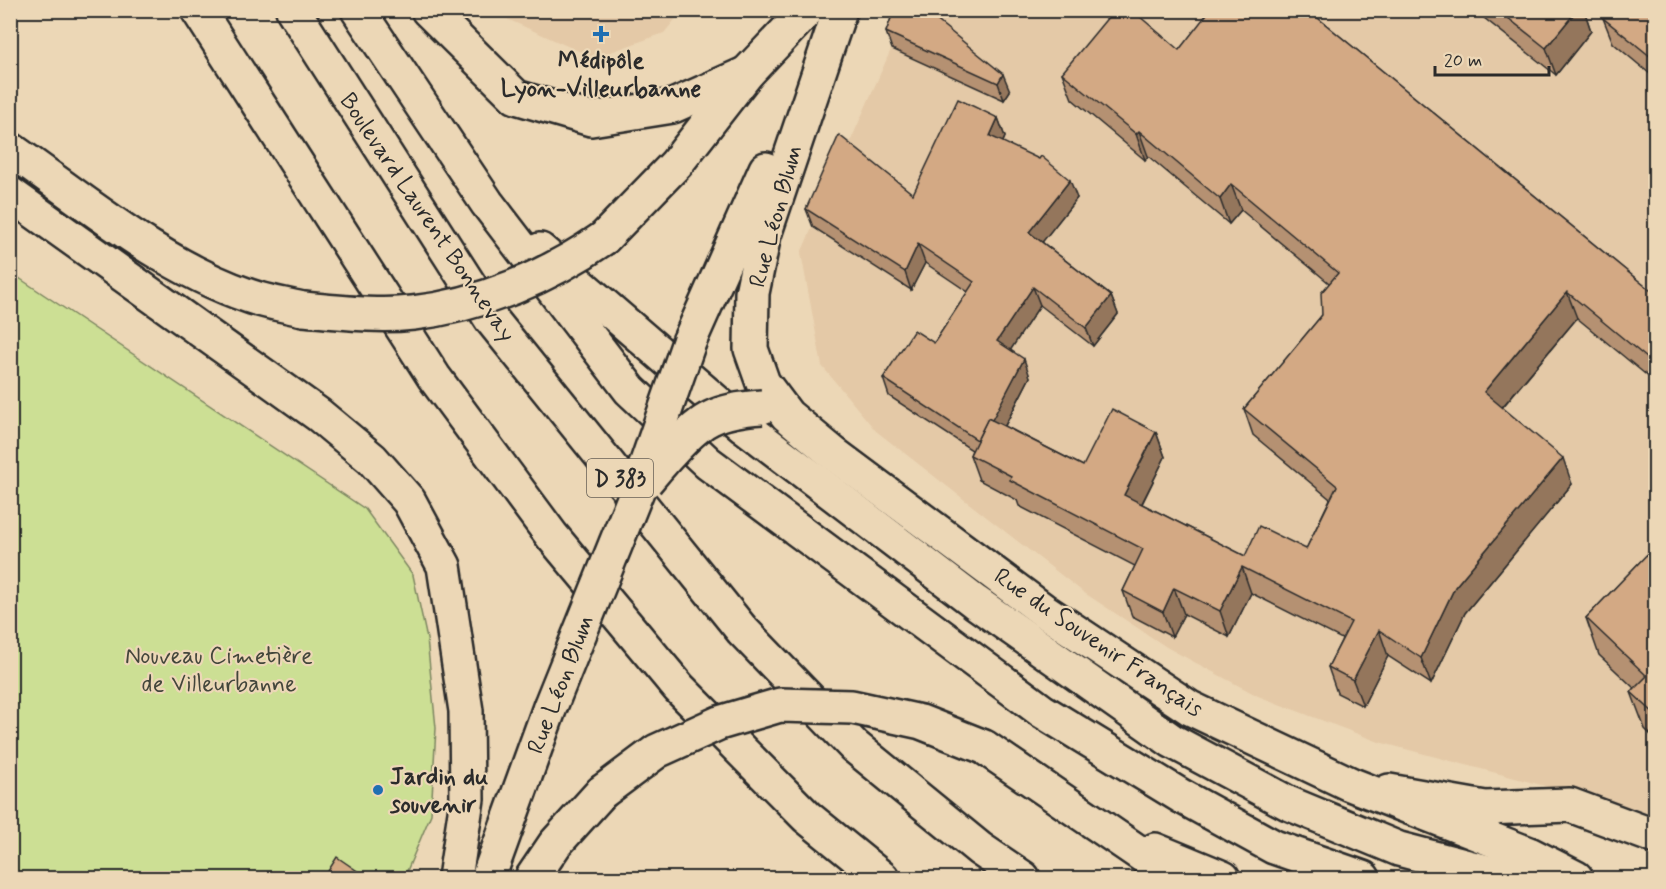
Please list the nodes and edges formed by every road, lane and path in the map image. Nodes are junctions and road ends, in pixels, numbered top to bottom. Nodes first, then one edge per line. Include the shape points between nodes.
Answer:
1 (198, 10) edge
2 (293, 10) edge
3 (358, 10) edge
4 (428, 10) edge
5 (807, 10) edge
6 (836, 10) edge
7 (840, 10) edge
8 (747, 73) junction
9 (10, 149) edge
10 (10, 194) edge
11 (487, 203) junction
12 (775, 411) junction
13 (637, 491) junction
14 (1350, 784) junction
15 (1098, 826) junction
16 (1656, 837) edge
17 (455, 879) edge
18 (488, 879) edge
19 (532, 879) edge
20 (882, 879) edge
21 (1023, 879) edge
22 (1176, 879) edge
23 (1223, 879) edge
24 (1363, 879) edge
25 (1510, 879) edge
26 (1576, 879) edge

1 - 20 main road via 434,377 552,536 678,688 807,817
2 - 21 main road, Boulevard Laurent Bonnevay / D 383 via 491,319 742,630 854,746 980,849
3 - 11 main road
4 - 8 main road via 516,97 591,119 673,106
5 - 8 main road
6 - 13 main road, Rue Léon Blum, bridge via 689,342
7 - 12 main road, Rue Léon Blum via 764,234 752,293 751,349
8 - 9 main road, bridge via 676,164 604,238 575,259 540,277 468,303 412,313 351,314 303,309 249,296 196,273 149,246
10 - 17 main road via 320,415 372,459 410,501 444,566 466,711 467,799
11 - 24 main road via 630,390 708,463 1042,711 1181,796 1274,847
11 - 25 main road via 744,426 975,602 1172,741 1288,803 1399,849
12 - 13 main road, Rue Léon Blum, bridge via 744,408 710,418
12 - 14 main road, Rue du Souvenir Français via 1043,610 1190,708
13 - 18 main road, Rue Léon Blum, bridge via 550,707
14 - 16 main road, Rue du Souvenir Français via 1485,808 1570,805
14 - 26 main road via 1529,854
15 - 19 main road, bridge via 984,747 921,722 852,707 780,705 719,723 657,751 602,792 555,844
15 - 22 main road
15 - 23 main road

